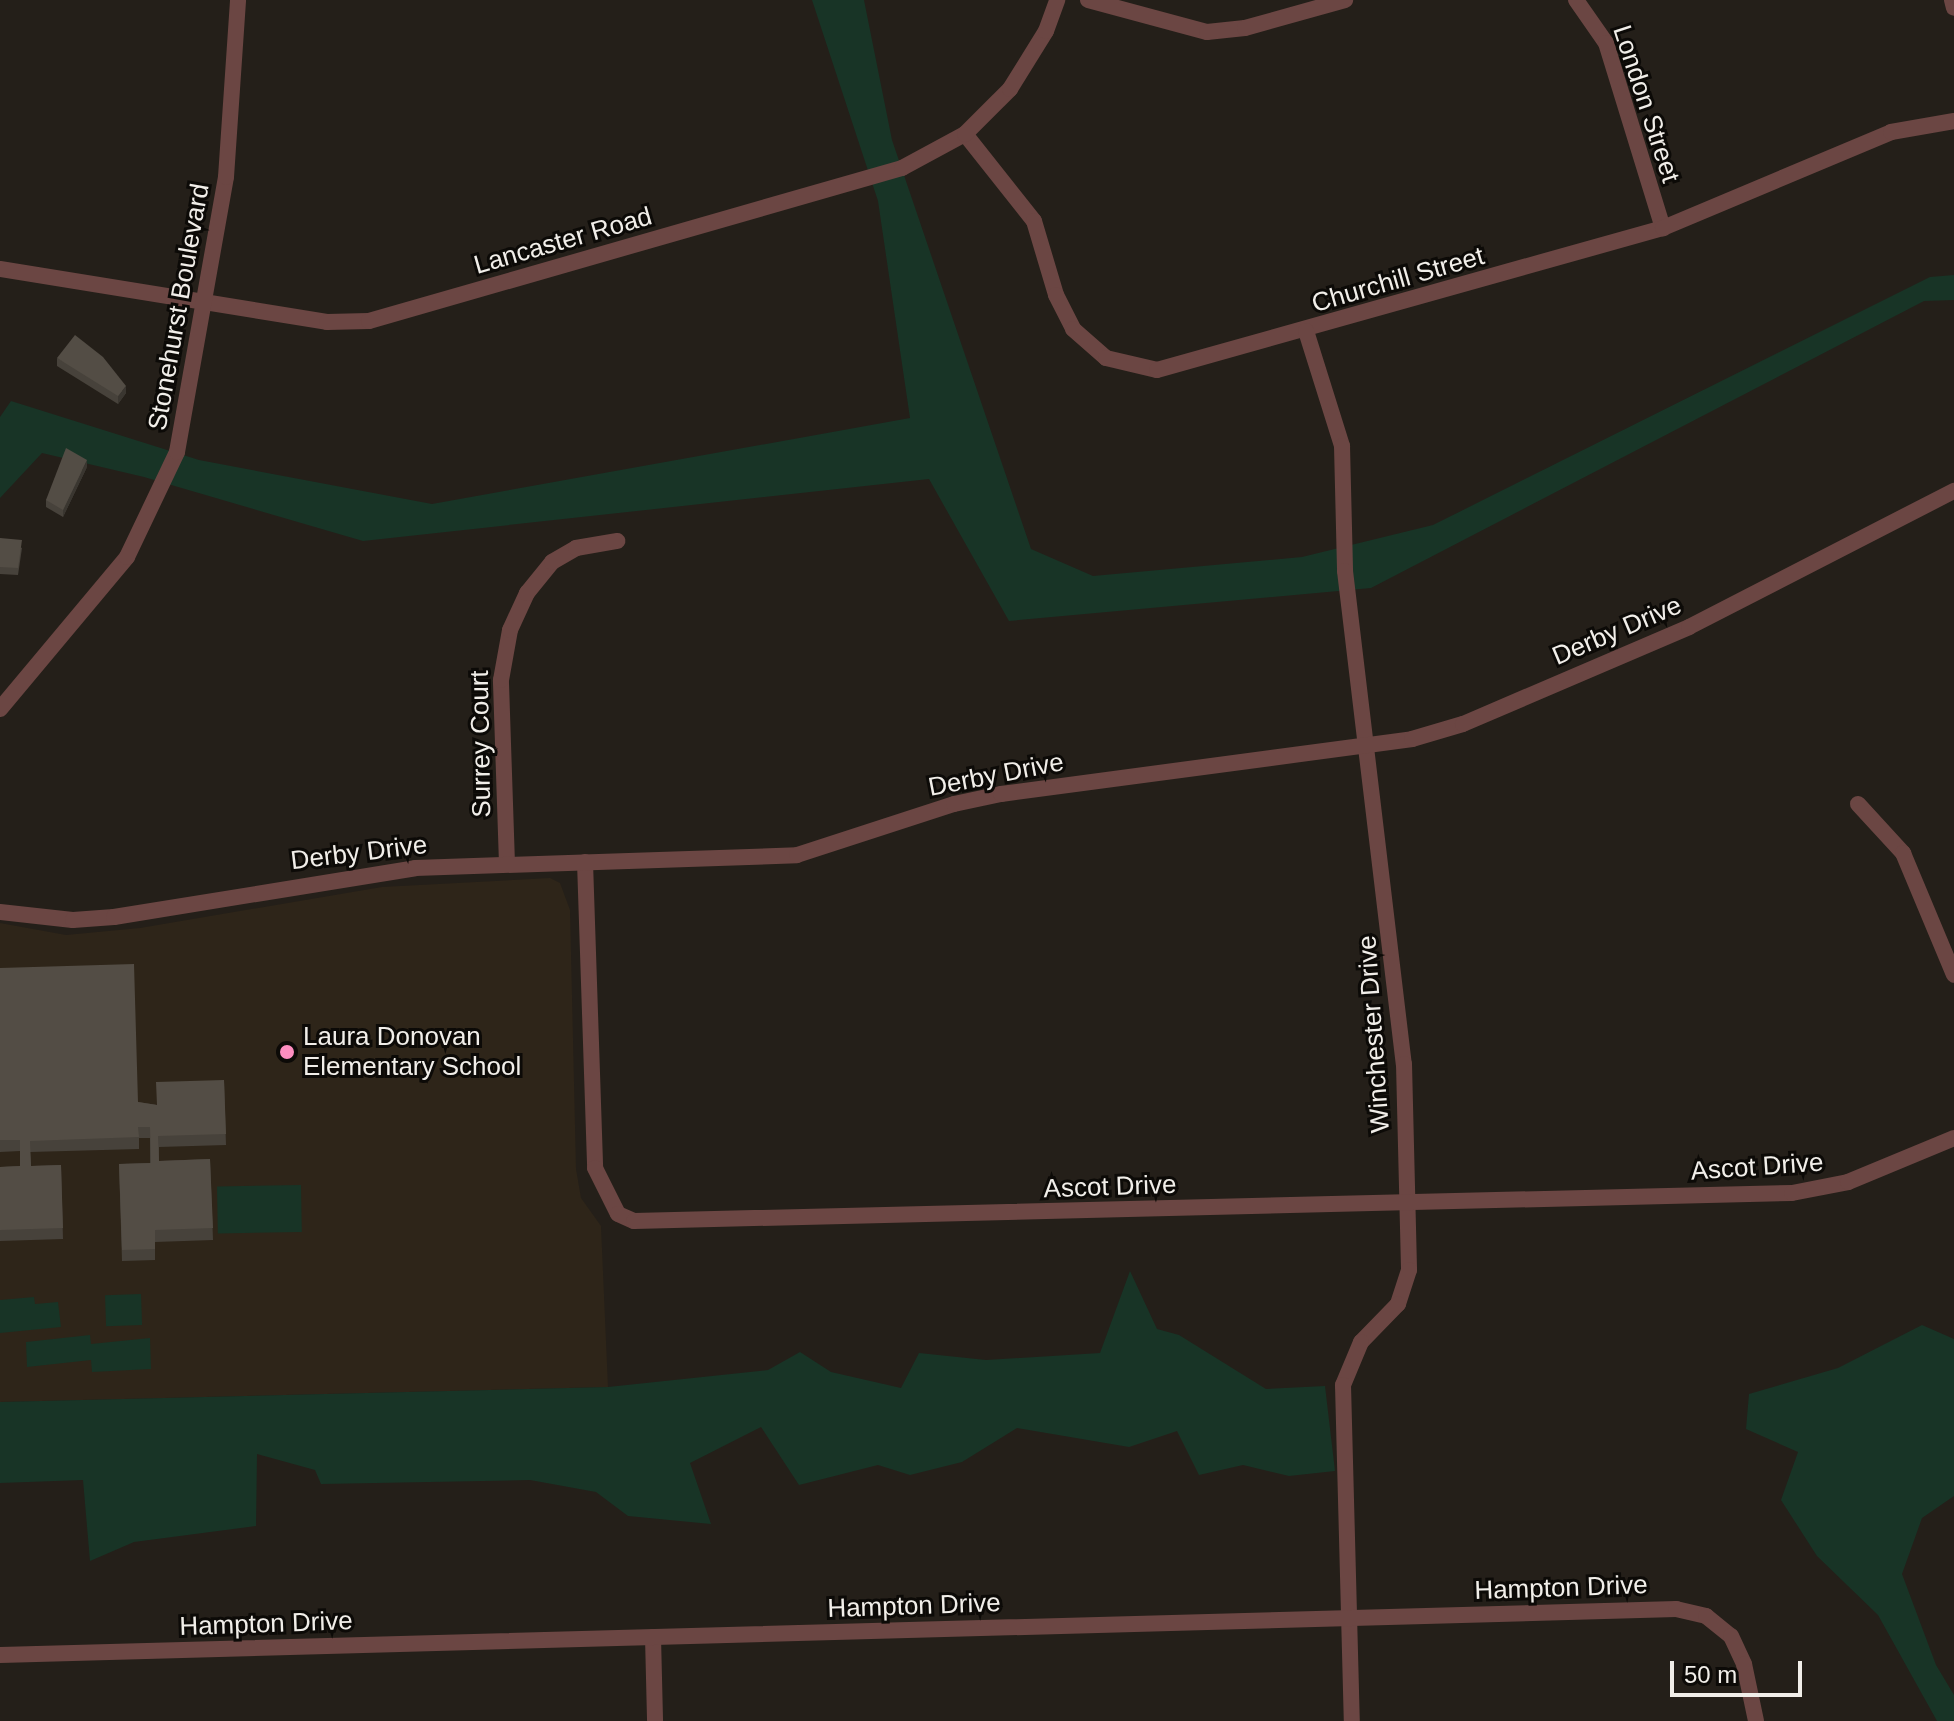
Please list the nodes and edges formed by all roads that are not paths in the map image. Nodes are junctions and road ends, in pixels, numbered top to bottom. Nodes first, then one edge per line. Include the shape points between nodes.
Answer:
1 (238, 0) edge
2 (1057, 0) edge
3 (1088, 0) edge
4 (1345, 0) edge
5 (1576, 0) edge
6 (1952, 0) edge
7 (1954, 8) edge
8 (1954, 121) edge
9 (965, 134) junction
10 (1663, 228) junction
11 (0, 269) edge
12 (206, 303) junction
13 (1306, 331) junction
14 (1954, 491) edge
15 (617, 541) dead end
16 (3, 698) edge
17 (1367, 746) junction
18 (1858, 804) dead end
19 (585, 862) junction
20 (507, 864) junction
21 (0, 912) edge
22 (1954, 975) edge
23 (1954, 1138) edge
24 (1408, 1203) junction
25 (1349, 1618) junction
26 (653, 1637) junction
27 (0, 1655) edge
28 (655, 1721) edge
29 (1352, 1721) edge
30 (1756, 1721) edge

1 - 12 street, Stonehurst Boulevard via 232,130
2 - 9 street, Lancaster Road via 1029,61
3 - 4 street via 1207,32 1245,28
5 - 10 street, London Street via 1606,43
6 - 7 street
8 - 10 street, Churchill Street via 1891,132
9 - 12 street, Lancaster Road via 902,168 369,321 327,322
9 - 13 street, Churchill Street via 1034,221 1056,295 1073,329 1106,358 1139,369 1176,368
10 - 13 street, Churchill Street
11 - 12 street, Lancaster Road
12 - 16 street, Stonehurst Boulevard via 187,415 146,524 95,602
13 - 17 street, Winchester Drive via 1342,446 1345,571
14 - 17 street, Derby Drive via 1689,627 1463,724
15 - 20 street, Surrey Court via 576,548 552,562 527,593 510,630 501,680
17 - 19 street, Derby Drive via 1001,794 797,855
17 - 24 street, Winchester Drive via 1402,1028
18 - 22 street via 1903,853
19 - 20 street, Derby Drive
19 - 24 street, Ascot Drive via 595,1168 603,1192 628,1220 664,1224
20 - 21 street, Derby Drive via 365,872 114,917 73,920
23 - 24 street, Ascot Drive via 1813,1191
24 - 25 street, Winchester Drive via 1404,1290 1352,1356 1343,1385
25 - 26 street, Hampton Drive
25 - 29 street, Winchester Drive
25 - 30 street, Hampton Drive via 1688,1610 1722,1626 1739,1649
26 - 27 street, Hampton Drive
26 - 28 street

